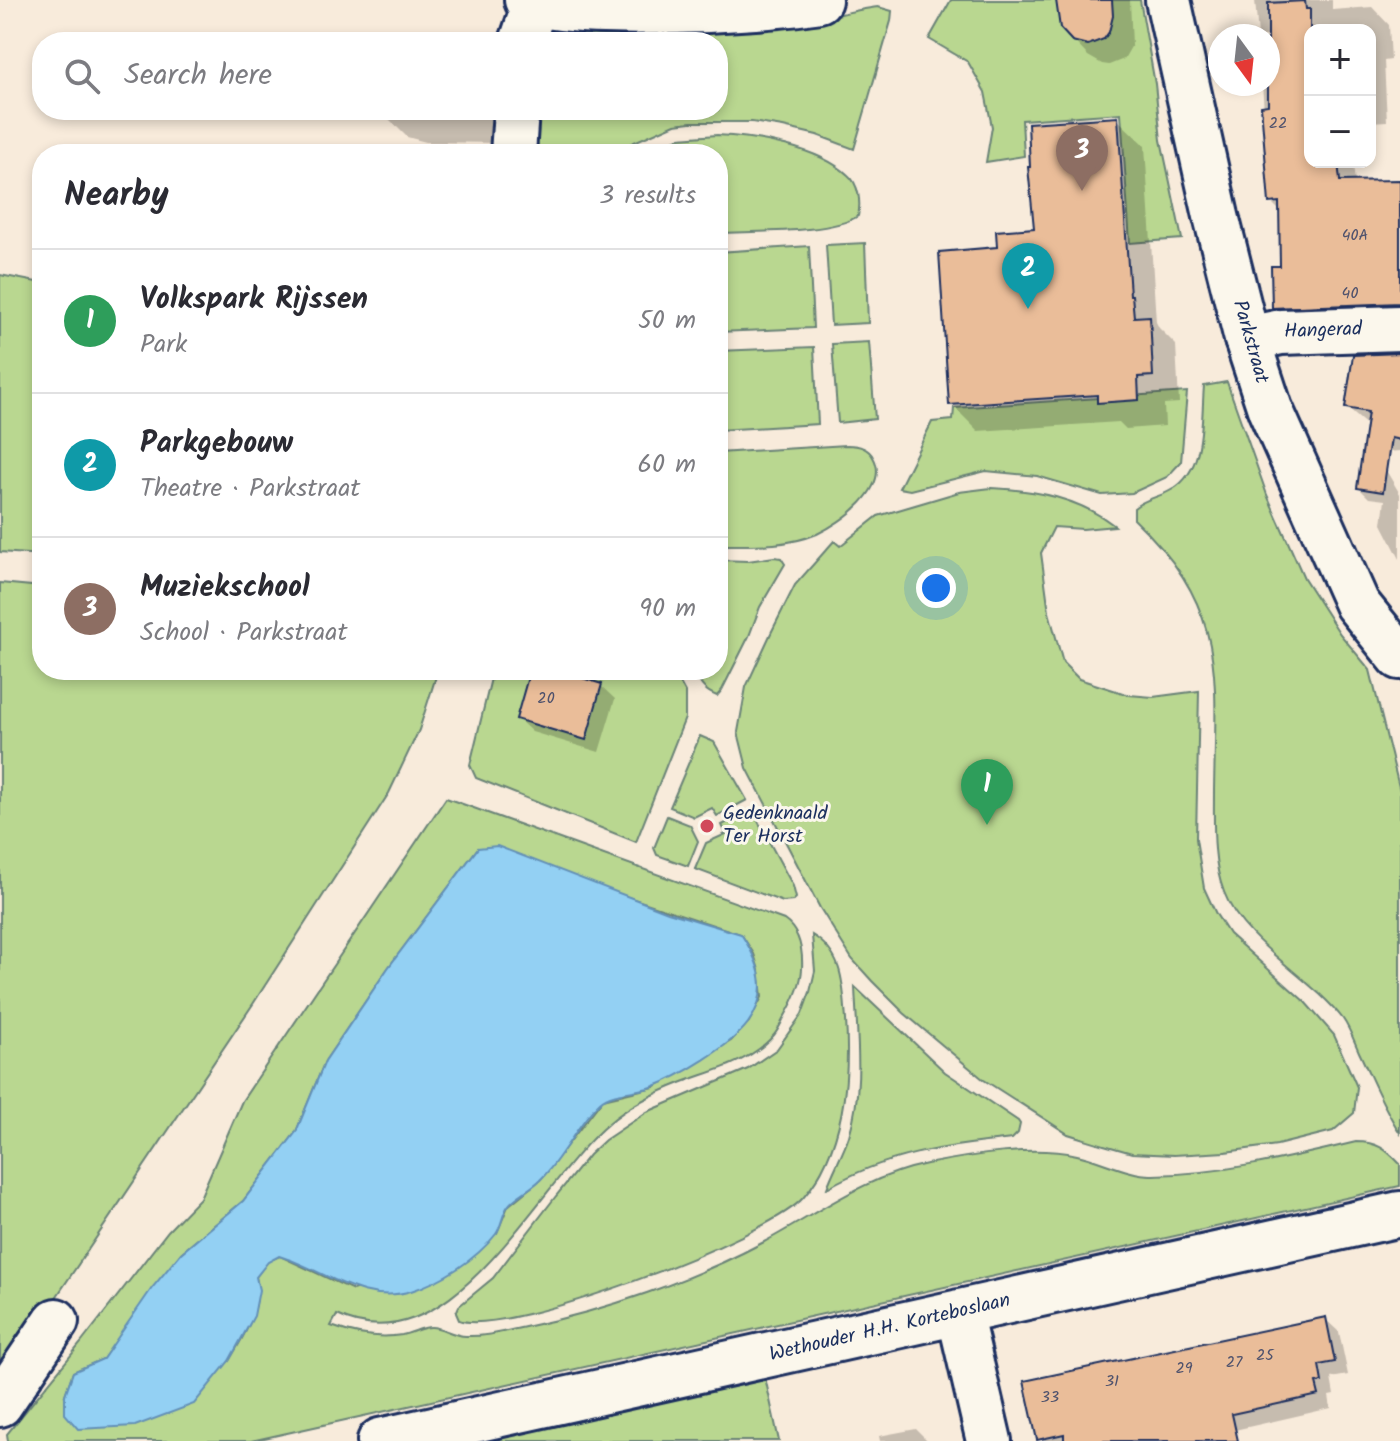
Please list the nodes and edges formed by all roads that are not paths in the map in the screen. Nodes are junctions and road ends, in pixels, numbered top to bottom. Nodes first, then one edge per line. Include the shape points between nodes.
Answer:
1 (819, 0) edge
2 (1168, 0) edge
3 (529, 12) edge
4 (515, 120) edge
5 (514, 144) edge
6 (1400, 328) edge
7 (1247, 339) junction
8 (1400, 657) edge
9 (1400, 1214) edge
10 (959, 1312) junction
11 (56, 1321) dead end
12 (0, 1404) edge
13 (380, 1441) edge
14 (989, 1441) edge

1 - 3 street
2 - 7 street, Parkstraat
4 - 5 street
6 - 7 street, Hangerad via 1281,332
7 - 8 street, Parkstraat via 1270,409 1357,604
9 - 10 street, Wethouder H.H. Korteboslaan
10 - 13 street, Wethouder H.H. Korteboslaan
10 - 14 street
11 - 12 street

